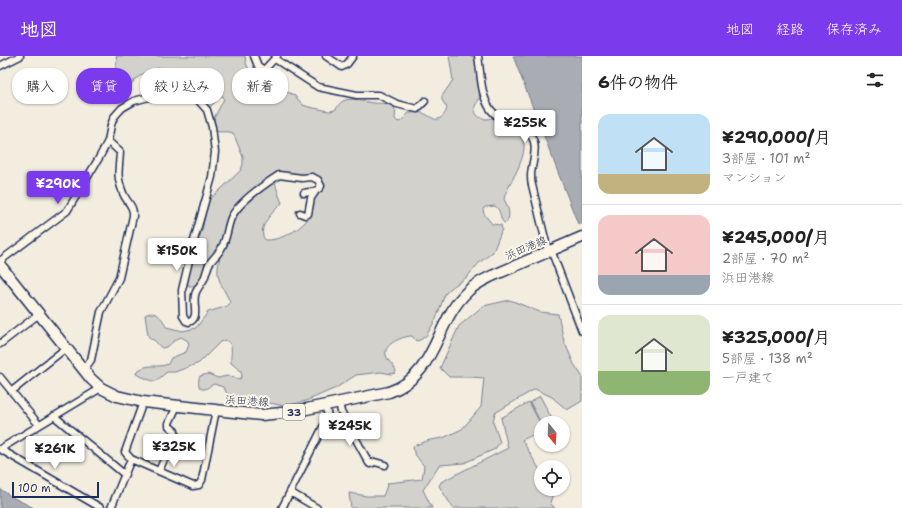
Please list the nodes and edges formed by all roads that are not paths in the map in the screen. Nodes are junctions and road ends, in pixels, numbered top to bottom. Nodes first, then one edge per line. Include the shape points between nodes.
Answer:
1 (20, 56) edge
2 (254, 56) edge
3 (326, 56) edge
4 (353, 56) edge
5 (478, 56) edge
6 (276, 57) edge
7 (0, 66) edge
8 (261, 68) edge
9 (266, 68) edge
10 (425, 102) dead end
11 (108, 141) junction
12 (315, 192) junction
13 (304, 193) dead end
14 (300, 213) dead end
15 (582, 238) edge
16 (550, 251) junction
17 (0, 261) edge
18 (0, 265) edge
19 (39, 314) junction
20 (582, 331) edge
21 (0, 344) edge
22 (66, 348) junction
23 (84, 370) junction
24 (0, 377) edge
25 (101, 388) junction
26 (12, 392) junction
27 (143, 402) junction
28 (339, 402) junction
29 (325, 405) junction
30 (177, 406) junction
31 (216, 410) junction
32 (54, 416) junction
33 (39, 425) junction
34 (0, 449) edge
35 (131, 459) junction
36 (385, 465) dead end
37 (159, 471) junction
38 (124, 474) junction
39 (290, 492) junction
40 (101, 508) edge
41 (111, 508) edge
42 (282, 508) edge
43 (317, 508) edge

1 - 7 street
2 - 8 street
3 - 4 street via 342,67
5 - 16 street via 484,95 490,108 495,114 523,128 534,142 532,185
6 - 9 street
6 - 10 street via 318,87 357,95 379,95 397,104 418,109
11 - 12 street via 114,117 122,108 134,101 149,97 185,96 198,100 207,110 215,152 212,177 182,290 184,319 189,322 195,316 194,295 204,280 208,266 223,246 233,216 244,202 279,175 312,177 318,180 321,186
11 - 17 street via 67,211
11 - 23 street via 120,152 117,176 123,196 132,206 134,216 120,278 101,312 90,360
12 - 13 street
12 - 14 street via 308,214
15 - 16 main road, 浜田港線 / 33
16 - 20 street
16 - 28 main road, 浜田港線 / 33 via 492,276 468,290 451,313 427,362 411,380 389,392
18 - 19 main road, 浜田港線 / 33
19 - 21 street
19 - 22 main road, 浜田港線 / 33
22 - 23 main road, 浜田港線 / 33
22 - 26 street
23 - 25 main road, 浜田港線 / 33
24 - 26 street
25 - 27 main road, 浜田港線 / 33 via 123,398
25 - 32 street
26 - 33 street
27 - 30 main road, 浜田港線 / 33
27 - 35 street via 125,450
28 - 29 main road, 浜田港線 / 33
28 - 36 street via 341,412 368,463
29 - 31 main road, 浜田港線 / 33 via 272,415
29 - 39 street via 327,419
30 - 31 main road, 浜田港線 / 33
30 - 37 street via 169,423 175,434
31 - 37 street via 201,482 193,486
32 - 33 street
32 - 38 street
33 - 34 street
34 - 40 street
35 - 37 street
35 - 38 street
38 - 41 street
39 - 42 street
39 - 43 street

